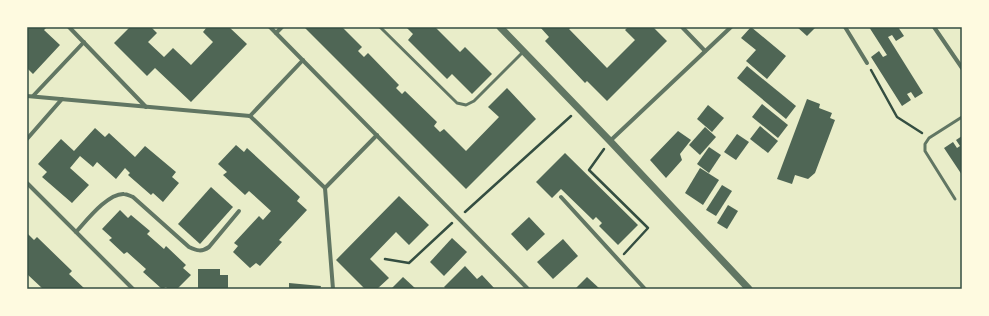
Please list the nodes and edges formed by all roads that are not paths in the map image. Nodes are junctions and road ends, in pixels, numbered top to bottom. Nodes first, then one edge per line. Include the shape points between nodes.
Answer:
1 (70, 27) edge
2 (270, 27) edge
3 (282, 27) edge
4 (380, 27) edge
5 (500, 27) edge
6 (682, 27) edge
7 (731, 27) edge
8 (845, 27) edge
9 (934, 27) edge
10 (276, 33) junction
11 (84, 42) junction
12 (524, 51) junction
13 (705, 51) junction
14 (303, 60) junction
15 (867, 62) road end
16 (962, 68) edge
17 (27, 96) edge
18 (32, 96) junction
19 (62, 99) junction
20 (146, 107) junction
21 (250, 116) junction
22 (962, 117) edge
23 (377, 135) junction
24 (27, 139) edge
25 (610, 140) junction
26 (27, 183) edge
27 (326, 188) junction
28 (561, 197) dead end
29 (955, 199) dead end
30 (240, 211) dead end
31 (76, 232) junction
32 (133, 289) edge
33 (333, 289) edge
34 (528, 289) edge
35 (645, 289) edge
36 (749, 289) edge

1 - 11 street
2 - 10 street
3 - 10 street
4 - 12 lane via 457,103 466,105 474,101
5 - 12 street
6 - 13 street
7 - 13 street
8 - 15 street
9 - 16 street
10 - 14 street
11 - 18 street
11 - 20 street
12 - 25 street
13 - 25 street
14 - 21 street
14 - 23 street
17 - 18 street
18 - 19 street
19 - 20 street
19 - 24 street
20 - 21 street
21 - 27 street
22 - 29 lane via 929,138 925,144 925,152
23 - 27 street
23 - 34 street
25 - 36 street
26 - 31 street
27 - 33 street
28 - 35 street
30 - 31 street via 204,250 196,250 189,246 125,193 108,199
31 - 32 street

